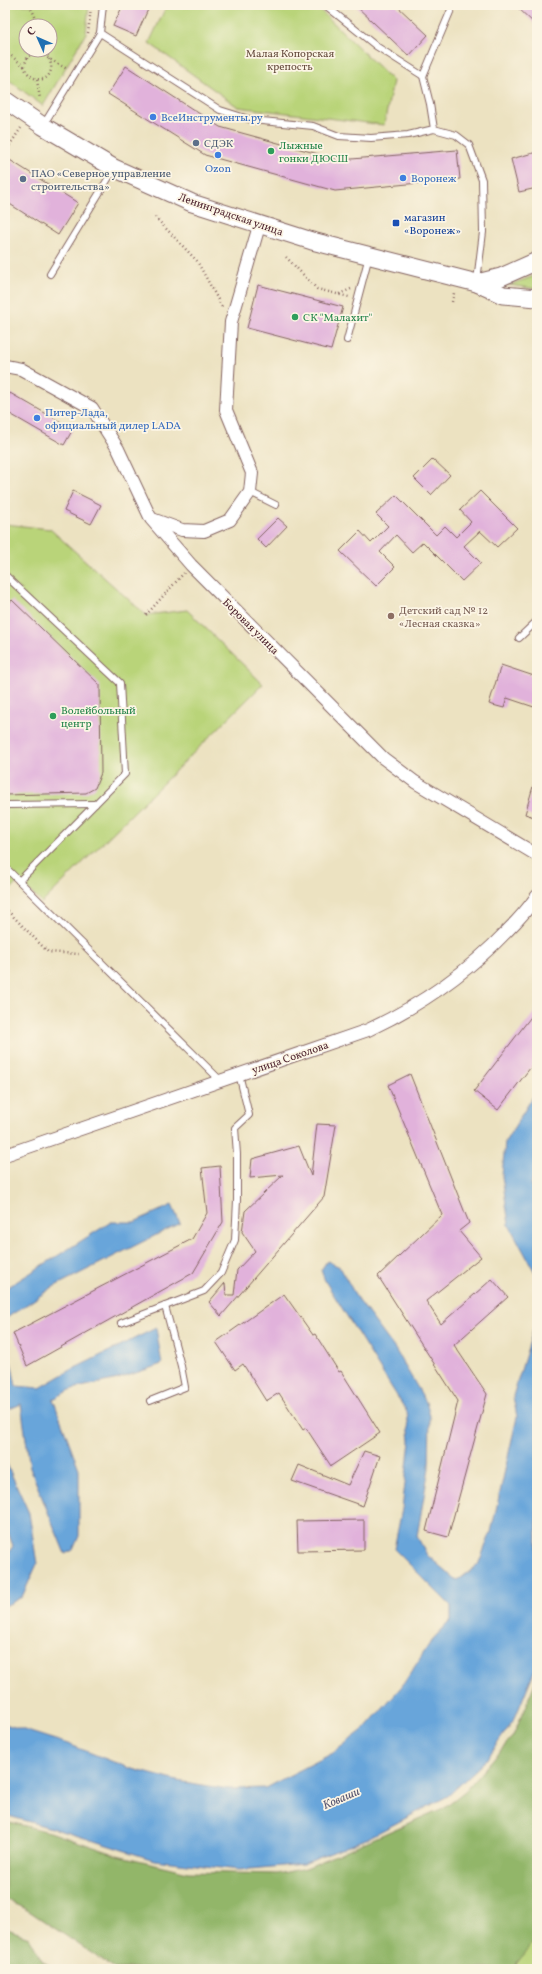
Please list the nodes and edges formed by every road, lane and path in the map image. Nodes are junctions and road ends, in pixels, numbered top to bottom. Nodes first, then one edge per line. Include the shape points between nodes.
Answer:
1 (30, 5) edge
2 (103, 5) edge
3 (325, 5) edge
4 (453, 5) edge
5 (36, 18) edge
6 (100, 33) junction
7 (5, 51) edge
8 (27, 58) edge
9 (48, 58) edge
10 (50, 58) edge
11 (24, 66) junction
12 (67, 69) dead end
13 (422, 76) junction
14 (37, 80) junction
15 (40, 99) dead end
16 (5, 100) edge
17 (43, 126) junction
18 (21, 128) dead end
19 (434, 129) junction
20 (5, 152) edge
21 (114, 168) junction
22 (155, 217) dead end
23 (259, 226) junction
24 (369, 256) junction
25 (286, 257) dead end
26 (537, 261) edge
27 (50, 274) dead end
28 (477, 283) junction
29 (454, 292) dead end
30 (537, 298) edge
31 (358, 300) junction
32 (452, 302) dead end
33 (231, 322) junction
34 (347, 340) dead end
35 (5, 366) edge
36 (250, 492) junction
37 (276, 505) dead end
38 (151, 519) junction
39 (191, 565) junction
40 (5, 575) edge
41 (146, 615) dead end
42 (537, 621) edge
43 (519, 638) dead end
44 (95, 804) junction
45 (5, 805) edge
46 (537, 855) edge
47 (5, 867) edge
48 (19, 880) junction
49 (537, 896) edge
50 (5, 908) edge
51 (94, 955) junction
52 (239, 1074) junction
53 (220, 1080) junction
54 (5, 1155) edge
55 (165, 1306) junction
56 (121, 1323) dead end
57 (150, 1400) dead end

1 - 5 path
2 - 6 lane
3 - 13 lane via 376,46
4 - 13 lane
6 - 17 lane
6 - 19 lane via 220,110 252,120 312,126 347,137 408,135
7 - 11 path
8 - 11 path
9 - 14 path via 51,64 50,73
10 - 12 path
11 - 14 path via 29,76
13 - 19 lane
14 - 15 path
16 - 17 main road, Ленинградская улица
17 - 21 main road, Ленинградская улица
18 - 20 path
19 - 28 lane via 456,135 469,146 482,180 483,232
21 - 23 main road, Ленинградская улица via 192,202
21 - 27 lane
22 - 33 path via 197,261
23 - 24 main road, Ленинградская улица
23 - 33 street
24 - 28 main road, Ленинградская улица
24 - 31 lane
25 - 31 path via 317,289
26 - 28 main road, Ленинградская улица via 501,277
28 - 30 main road, Ленинградская улица via 503,295
29 - 32 path
31 - 34 lane
33 - 36 street via 226,410 252,473
35 - 38 street, Боровая улица via 21,369 92,408 118,449
36 - 37 lane
36 - 38 street via 230,520 204,531 182,530
38 - 39 street, Боровая улица
39 - 41 path
39 - 46 street, Боровая улица via 383,758 415,782
40 - 44 lane via 120,683 125,774
42 - 43 lane
44 - 45 lane
44 - 48 lane
47 - 48 lane
48 - 51 lane
49 - 52 street, улица Соколова via 530,907 485,954 446,986 398,1016 368,1030
50 - 51 path via 48,952
51 - 53 lane
52 - 53 street, улица Соколова
52 - 55 lane via 249,1115 235,1128 235,1240 221,1273 204,1291
53 - 54 street, улица Соколова
55 - 56 lane
55 - 57 lane via 185,1387

